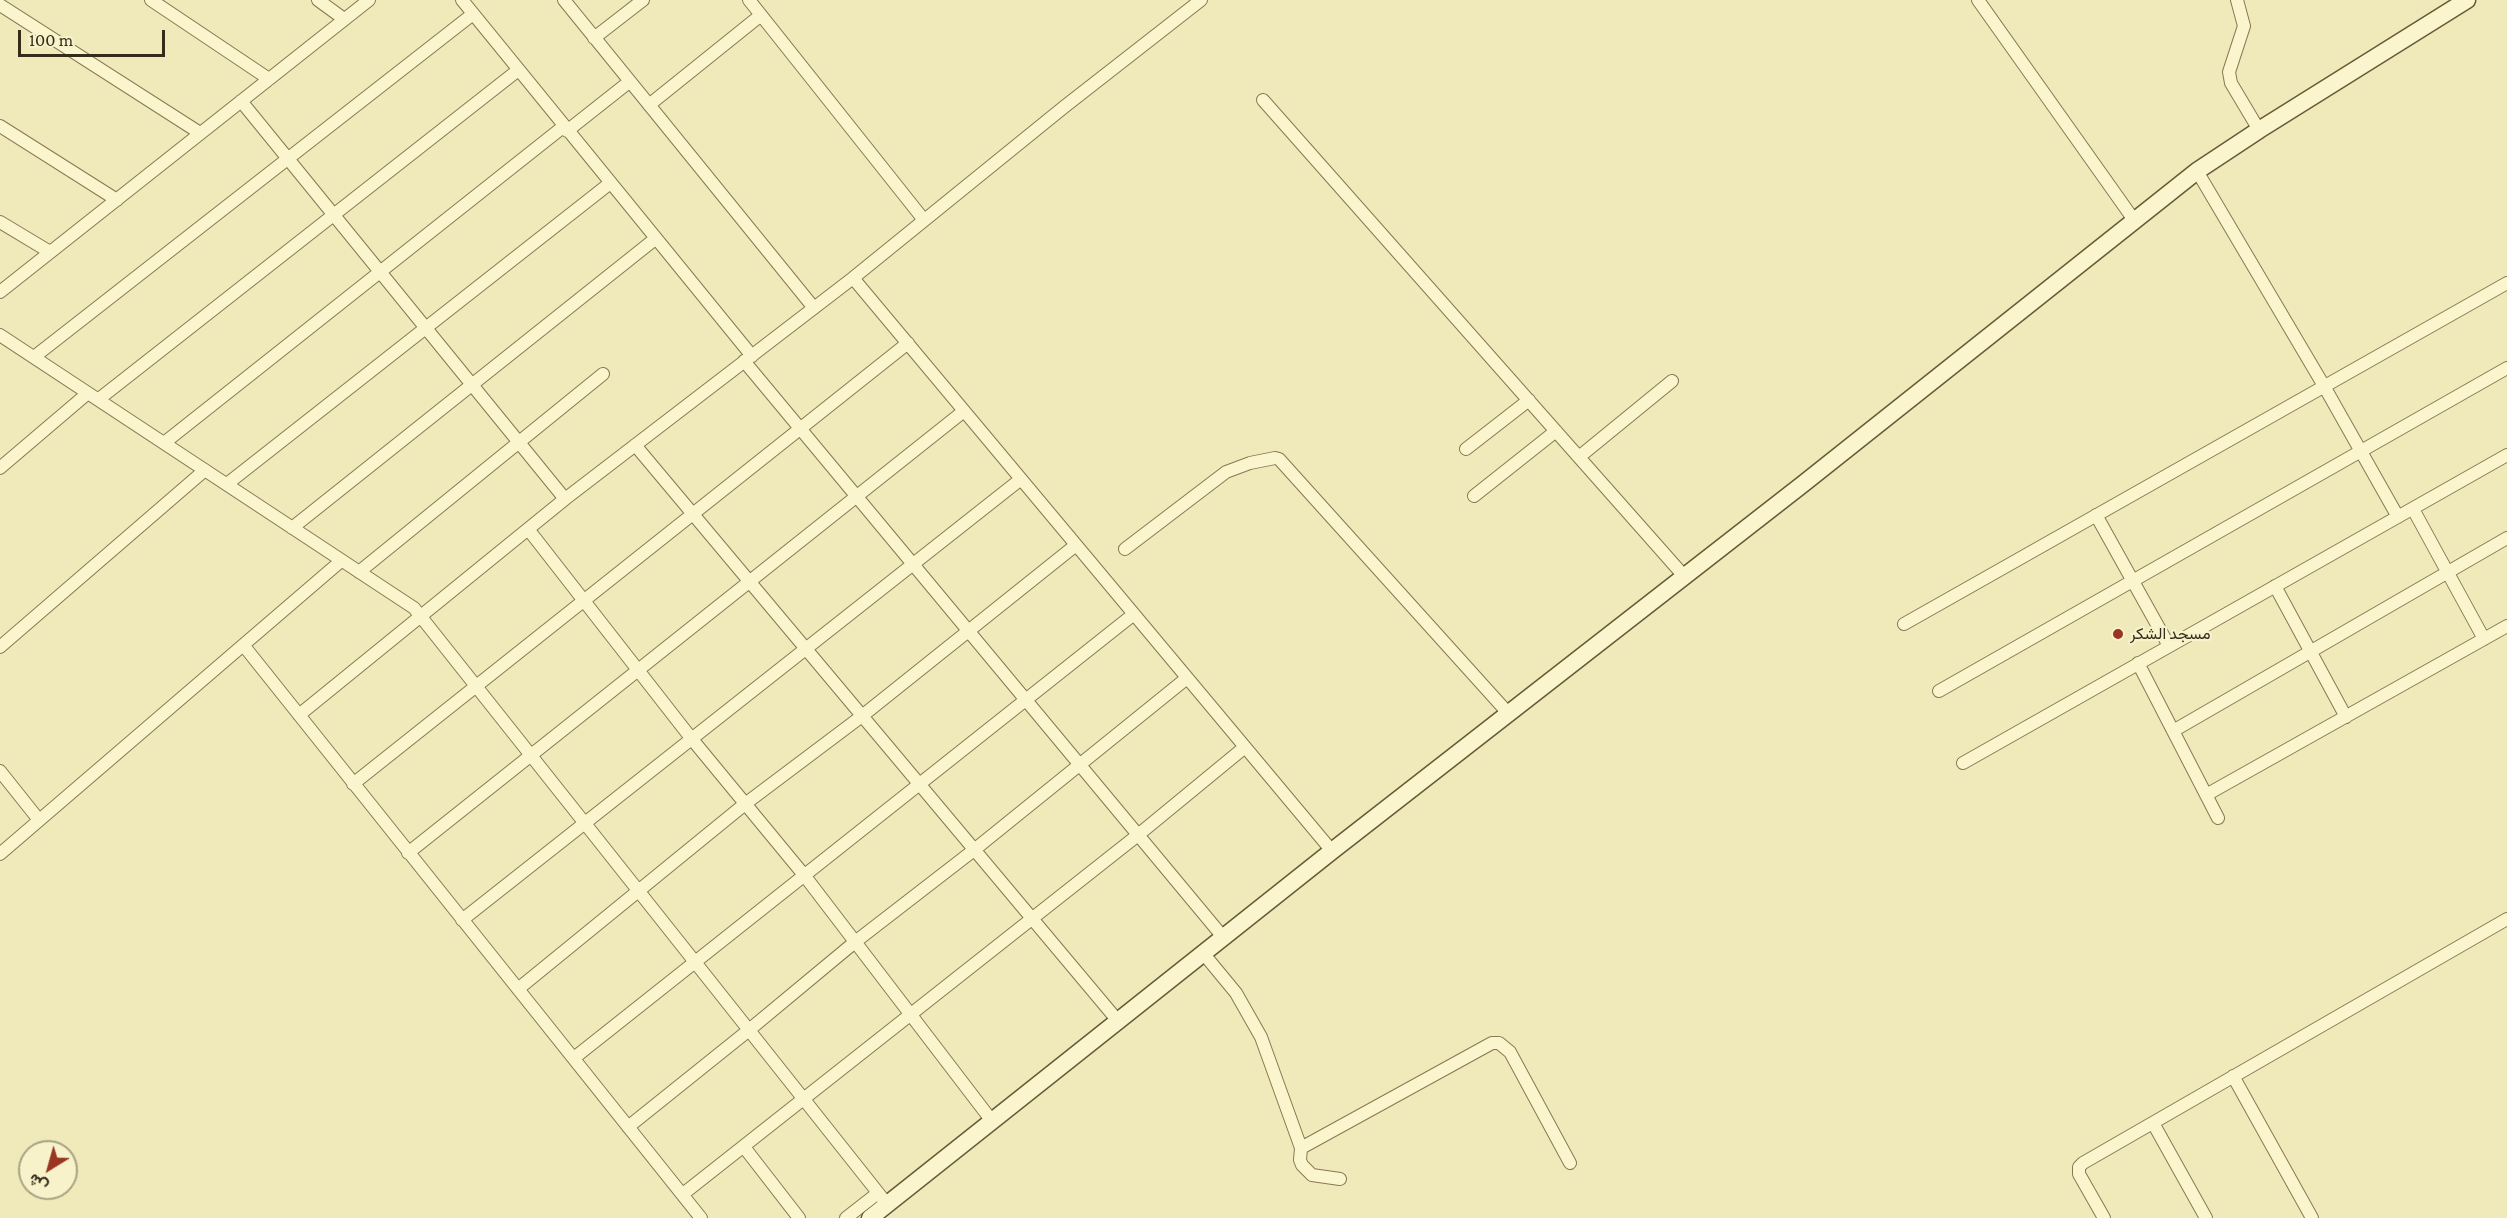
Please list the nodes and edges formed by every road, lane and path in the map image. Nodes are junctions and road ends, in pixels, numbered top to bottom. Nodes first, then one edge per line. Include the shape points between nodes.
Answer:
1 (150, 0) edge
2 (318, 0) edge
3 (369, 0) edge
4 (462, 0) edge
5 (564, 0) edge
6 (643, 0) edge
7 (749, 0) edge
8 (1201, 0) edge
9 (1978, 0) edge
10 (2237, 0) edge
11 (2465, 1) edge
12 (0, 5) edge
13 (473, 14) junction
14 (761, 15) junction
15 (344, 19) junction
16 (594, 38) junction
17 (517, 71) junction
18 (269, 79) junction
19 (629, 82) junction
20 (1263, 100) dead end
21 (241, 101) junction
22 (649, 105) junction
23 (0, 126) edge
24 (565, 129) junction
25 (2259, 130) junction
26 (200, 134) junction
27 (288, 158) junction
28 (2197, 171) junction
29 (609, 184) junction
30 (117, 200) junction
31 (335, 214) junction
32 (924, 220) junction
33 (2134, 220) junction
34 (0, 222) edge
35 (655, 239) junction
36 (50, 252) junction
37 (380, 272) junction
38 (854, 278) junction
39 (2507, 283) edge
40 (0, 292) edge
41 (814, 308) junction
42 (425, 328) junction
43 (0, 335) edge
44 (908, 344) junction
45 (34, 357) junction
46 (748, 358) junction
47 (2507, 368) edge
48 (603, 374) dead end
49 (1672, 381) dead end
50 (472, 385) junction
51 (2324, 387) junction
52 (93, 396) junction
53 (1529, 400) junction
54 (964, 411) junction
55 (800, 429) junction
56 (1556, 431) junction
57 (518, 442) junction
58 (164, 443) junction
59 (635, 445) junction
60 (1466, 449) dead end
61 (2360, 452) junction
62 (2507, 455) edge
63 (1579, 458) junction
64 (0, 468) edge
65 (205, 470) junction
66 (1021, 479) junction
67 (227, 484) junction
68 (1474, 496) dead end
69 (857, 497) junction
70 (565, 500) junction
71 (2413, 508) junction
72 (692, 514) junction
73 (2096, 516) junction
74 (2398, 517) junction
75 (292, 528) junction
76 (528, 529) junction
77 (2507, 538) edge
78 (1076, 545) junction
79 (1125, 549) dead end
80 (341, 561) junction
81 (913, 564) junction
82 (359, 572) junction
83 (2448, 572) junction
84 (1684, 576) junction
85 (749, 582) junction
86 (2131, 582) junction
87 (2275, 586) junction
88 (584, 600) junction
89 (1134, 614) junction
90 (422, 617) junction
91 (1904, 624) dead end
92 (2507, 626) edge
93 (969, 631) junction
94 (2484, 639) junction
95 (244, 646) junction
96 (2169, 646) junction
97 (0, 647) edge
98 (805, 649) junction
99 (2312, 651) junction
100 (2138, 663) junction
101 (639, 670) junction
102 (1188, 678) junction
103 (476, 686) junction
104 (1939, 691) dead end
105 (1026, 700) junction
106 (1508, 713) junction
107 (298, 715) junction
108 (862, 716) junction
109 (2346, 717) junction
110 (2173, 731) junction
111 (691, 738) junction
112 (1245, 747) junction
113 (531, 755) junction
114 (1963, 764) dead end
115 (1080, 765) junction
116 (0, 771) edge
117 (353, 784) junction
118 (919, 784) junction
119 (2206, 795) junction
120 (745, 804) junction
121 (2218, 818) dead end
122 (39, 820) junction
123 (585, 823) junction
124 (1138, 835) junction
125 (974, 850) junction
126 (1332, 851) junction
127 (408, 853) junction
128 (0, 854) edge
129 (804, 875) junction
130 (639, 892) junction
131 (1031, 918) junction
132 (2507, 919) edge
133 (462, 920) junction
134 (1223, 937) junction
135 (855, 942) junction
136 (1203, 953) junction
137 (694, 961) junction
138 (518, 989) junction
139 (911, 1013) junction
140 (1118, 1021) junction
141 (749, 1030) junction
142 (574, 1058) junction
143 (2233, 1076) junction
144 (804, 1100) junction
145 (992, 1121) junction
146 (2153, 1122) junction
147 (628, 1126) junction
148 (744, 1147) junction
149 (1301, 1148) junction
150 (1570, 1163) dead end
151 (1340, 1179) dead end
152 (683, 1194) junction
153 (882, 1199) junction
154 (701, 1218) edge
155 (799, 1218) edge
156 (846, 1218) edge
157 (870, 1218) edge
158 (2104, 1218) edge
159 (2206, 1218) edge
160 (2312, 1218) edge

1 - 18 street
2 - 15 street
3 - 15 street
4 - 13 street
5 - 16 street
6 - 16 street
7 - 14 street
8 - 32 street
9 - 33 street
10 - 25 street via 2244,26 2229,72 2231,83
11 - 25 street
12 - 26 street
13 - 17 street
13 - 27 street
14 - 22 street
14 - 32 street
15 - 18 street
16 - 19 street
17 - 24 street
17 - 31 street
18 - 21 street
19 - 22 street
19 - 24 street
20 - 53 street
21 - 26 street
21 - 27 street
22 - 41 street
23 - 30 street
24 - 29 street
24 - 37 street
25 - 28 street
26 - 30 street
27 - 31 street
27 - 45 street
28 - 33 street
28 - 51 street
29 - 35 street
29 - 42 street
30 - 36 street
31 - 37 street
31 - 52 street
32 - 38 street
33 - 84 street
34 - 36 street
35 - 46 street
35 - 50 street
36 - 40 street
37 - 42 street
37 - 58 street
38 - 41 street
38 - 44 street
39 - 51 street
41 - 46 street
42 - 50 street
42 - 67 street
43 - 45 street
44 - 54 street
44 - 55 street
45 - 52 street
46 - 55 street
46 - 59 street
47 - 61 street
48 - 57 street
49 - 63 street
50 - 57 street
50 - 75 street
51 - 61 street
51 - 73 street
52 - 58 street
52 - 64 street
53 - 56 street
53 - 60 street
54 - 66 street
54 - 69 street
55 - 69 street
55 - 72 street
56 - 63 street
56 - 68 street
57 - 70 street
57 - 82 street
58 - 65 street
59 - 70 street
59 - 72 street
61 - 74 street
61 - 86 street
62 - 71 street
63 - 84 street
65 - 67 street
65 - 97 street
66 - 78 street
66 - 81 street
67 - 75 street
69 - 81 street
69 - 85 street
70 - 76 street
71 - 74 street
71 - 83 street
72 - 85 street
72 - 88 street
73 - 86 street
73 - 91 street
74 - 87 street
75 - 80 street
76 - 88 street
76 - 90 street
77 - 83 street
78 - 89 street
78 - 93 street
79 - 106 street via 1226,472 1250,463 1279,459
80 - 82 street
80 - 95 street
81 - 93 street
81 - 98 street
82 - 90 street
83 - 94 street
83 - 99 street
84 - 106 street
85 - 98 street
85 - 101 street
86 - 96 street
86 - 104 street
87 - 96 street
87 - 99 street
88 - 101 street
88 - 103 street
89 - 102 street
89 - 105 street
90 - 103 street
90 - 107 street
92 - 94 street
93 - 105 street
93 - 108 street
94 - 109 street
95 - 107 street
95 - 122 street
96 - 100 street
98 - 108 street
98 - 111 street
99 - 109 street
99 - 110 street
100 - 110 street
100 - 114 street
101 - 111 street
101 - 113 street
102 - 112 street
102 - 115 street
103 - 113 street
103 - 117 street
105 - 115 street
105 - 118 street
106 - 126 street
107 - 117 street
108 - 118 street
108 - 120 street
109 - 119 street
110 - 119 street
111 - 120 street
111 - 123 street
112 - 124 street
112 - 126 street
113 - 123 street
113 - 127 street
115 - 124 street
115 - 125 street
116 - 122 street
117 - 127 street
118 - 125 street
118 - 129 street
119 - 121 street
120 - 129 street
120 - 130 street
122 - 128 street
123 - 130 street
123 - 133 street
124 - 131 street
124 - 134 street
125 - 131 street
125 - 135 street
126 - 134 street
127 - 133 street
129 - 135 street
129 - 137 street
130 - 137 street
130 - 138 street
131 - 139 street
131 - 140 street
132 - 143 street
133 - 138 street
134 - 136 street
135 - 139 street
135 - 141 street
136 - 140 street
136 - 149 street via 1247,1010 1261,1037
137 - 141 street
137 - 142 street
138 - 142 street
139 - 144 street
139 - 145 street
140 - 145 street
141 - 144 street
141 - 147 street
142 - 147 street
143 - 146 street
143 - 160 street
144 - 148 street
144 - 153 street
145 - 153 street
146 - 158 street via 2079,1167 2079,1174
146 - 159 street
147 - 152 street
148 - 152 street
148 - 155 street
149 - 150 street via 1499,1042 1510,1052
149 - 151 street via 1300,1160 1307,1170 1319,1177
152 - 154 street
153 - 156 street
153 - 157 street

